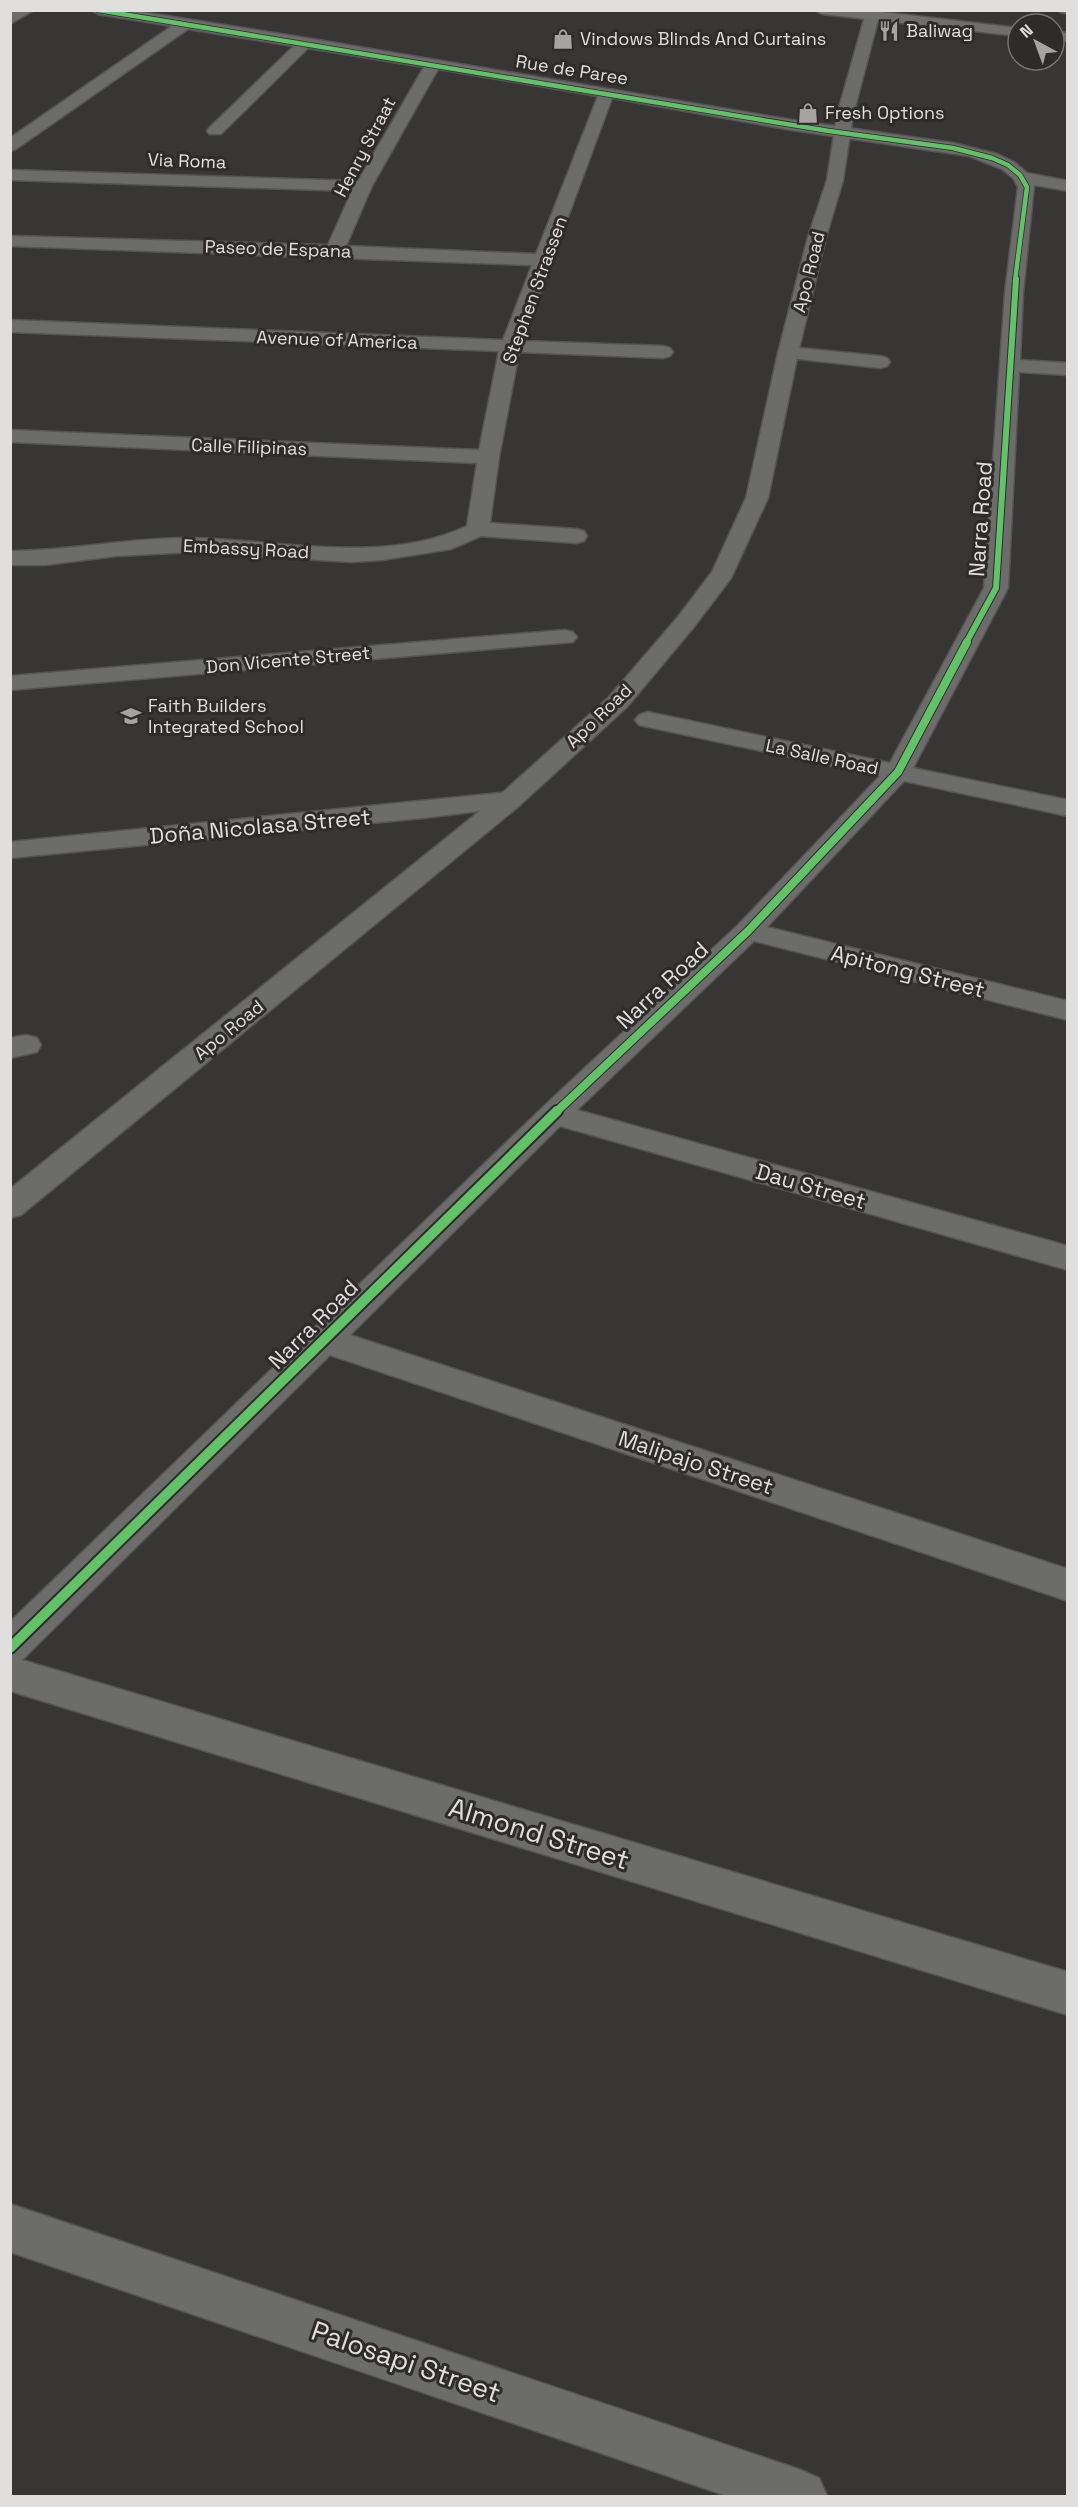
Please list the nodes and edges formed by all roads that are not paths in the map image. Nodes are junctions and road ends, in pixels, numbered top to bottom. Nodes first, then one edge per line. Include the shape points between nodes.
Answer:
1 (27, 10) edge
2 (98, 10) edge
3 (822, 10) edge
4 (904, 10) edge
5 (872, 16) junction
6 (10, 20) edge
7 (1006, 23) edge
8 (185, 24) junction
9 (1006, 31) edge
10 (306, 42) junction
11 (433, 64) junction
12 (607, 92) junction
13 (215, 131) dead end
14 (843, 132) junction
15 (10, 146) edge
16 (10, 175) edge
17 (1026, 182) junction
18 (363, 186) junction
19 (1068, 186) edge
20 (10, 241) edge
21 (335, 250) junction
22 (545, 260) junction
23 (10, 326) edge
24 (510, 347) junction
25 (663, 352) dead end
26 (788, 353) junction
27 (880, 362) dead end
28 (1009, 365) junction
29 (1068, 369) edge
30 (13, 442) edge
31 (488, 457) junction
32 (478, 529) junction
33 (576, 536) dead end
34 (10, 558) edge
35 (566, 637) dead end
36 (10, 682) edge
37 (648, 720) dead end
38 (898, 772) junction
39 (510, 800) junction
40 (1068, 808) edge
41 (10, 850) edge
42 (748, 931) junction
43 (1068, 1011) edge
44 (554, 1114) junction
45 (10, 1207) edge
46 (1068, 1258) edge
47 (325, 1340) junction
48 (1068, 1585) edge
49 (10, 1648) edge
50 (10, 1674) edge
51 (1068, 1994) edge
52 (10, 2228) edge
53 (801, 2496) edge

1 - 6 street
2 - 8 street, Rue de Paree
3 - 5 highway
4 - 7 highway
5 - 9 highway
5 - 14 street, Apo Road
8 - 10 street, Rue de Paree
8 - 15 street
10 - 11 street, Rue de Paree
10 - 13 street
11 - 12 street, Rue de Paree
11 - 18 street, Henry Straat
12 - 14 street, Rue de Paree
12 - 22 street, Stephen Strassen
14 - 17 street, Rue de Paree via 970,151 998,160
14 - 26 street, Apo Road via 835,180
16 - 18 street, Via Roma
17 - 19 street, Rue de Paree
17 - 28 street, Narra Road
18 - 21 street, Henry Straat
20 - 21 street, Paseo de Espana
21 - 22 street, Paseo de Espana
22 - 24 street, Stephen Strassen
23 - 24 street, Avenue of America
24 - 25 street, Avenue of America
24 - 31 street, Stephen Strassen
26 - 27 street
26 - 39 street, Apo Road via 757,498 723,573 618,702
28 - 29 street
28 - 38 street, Narra Road via 996,588
30 - 31 street, Calle Filipinas
31 - 32 street, Stephen Strassen
32 - 33 street
32 - 34 street, Embassy Road via 451,542 361,554 191,545
35 - 36 street, Don Vicente Street
37 - 38 street, La Salle Road
38 - 40 street, La Salle Road
38 - 42 street, Narra Road
39 - 41 street, Doña Nicolasa Street
39 - 45 street, Apo Road
42 - 43 street, Apitong Street
42 - 44 street, Narra Road
44 - 46 street, Dau Street
44 - 47 street, Narra Road
47 - 48 street, Malipajo Street
47 - 49 street, Narra Road
50 - 51 street, Almond Street
52 - 53 street, Palosapi Street

